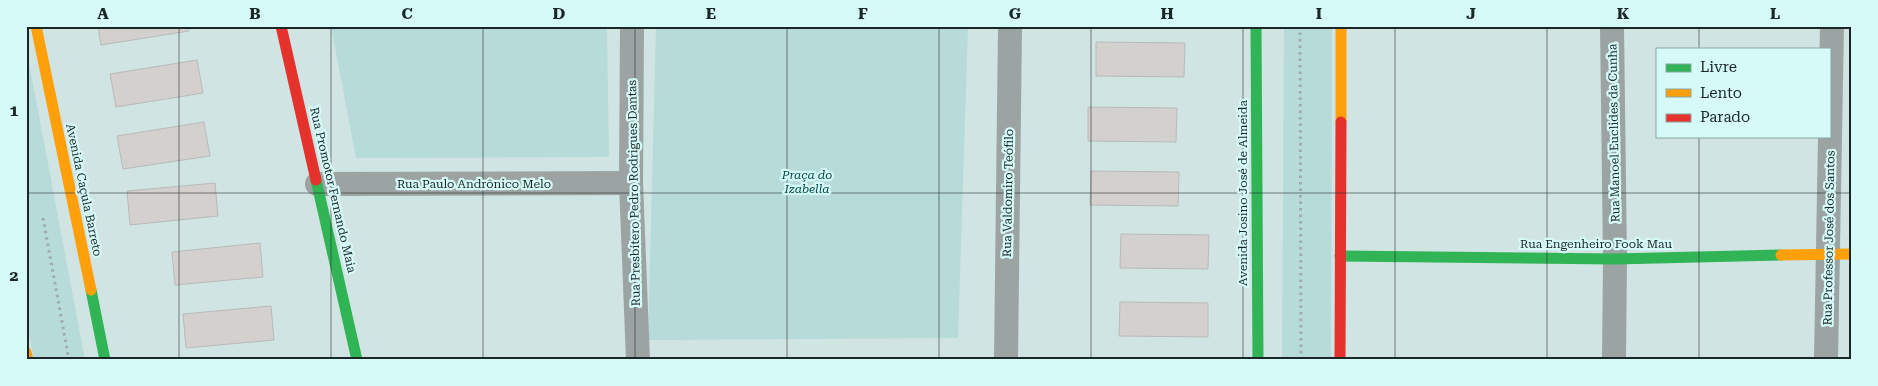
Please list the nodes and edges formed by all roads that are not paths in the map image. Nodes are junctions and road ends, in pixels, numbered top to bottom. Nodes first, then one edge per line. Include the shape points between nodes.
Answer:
1 (36, 26) edge
2 (281, 26) edge
3 (632, 26) edge
4 (1010, 26) edge
5 (1256, 26) edge
6 (1341, 26) edge
7 (1612, 26) edge
8 (1839, 35) edge
9 (631, 183) junction
10 (317, 184) junction
11 (1840, 254) edge
12 (1340, 256) junction
13 (1615, 259) junction
14 (26, 352) edge
15 (28, 360) edge
16 (105, 360) edge
17 (357, 360) edge
18 (638, 360) edge
19 (1006, 360) edge
20 (1258, 360) edge
21 (1340, 360) edge
22 (1614, 360) edge
23 (1826, 360) edge

1 - 16 street, Avenida Caçula Barreto
2 - 10 street, Rua Promotor Fernando Maia
3 - 9 street, Rua Presbítero Pedro Rodrigues Dantas
4 - 19 street, Rua Valdomiro Teófilo
5 - 20 street, Avenida Josino José de Almeida
6 - 12 street
7 - 13 street, Rua Manoel Euclides da Cunha
8 - 11 street, Rua Professor José dos Santos
9 - 10 street, Rua Paulo Andrônico Melo
9 - 18 street, Rua Presbítero Pedro Rodrigues Dantas
10 - 17 street, Rua Promotor Fernando Maia
11 - 13 street, Rua Engenheiro Fook Mau
11 - 23 street, Rua Professor José dos Santos
12 - 13 street, Rua Engenheiro Fook Mau
12 - 21 street
13 - 22 street, Rua Manoel Euclides da Cunha
14 - 15 street

